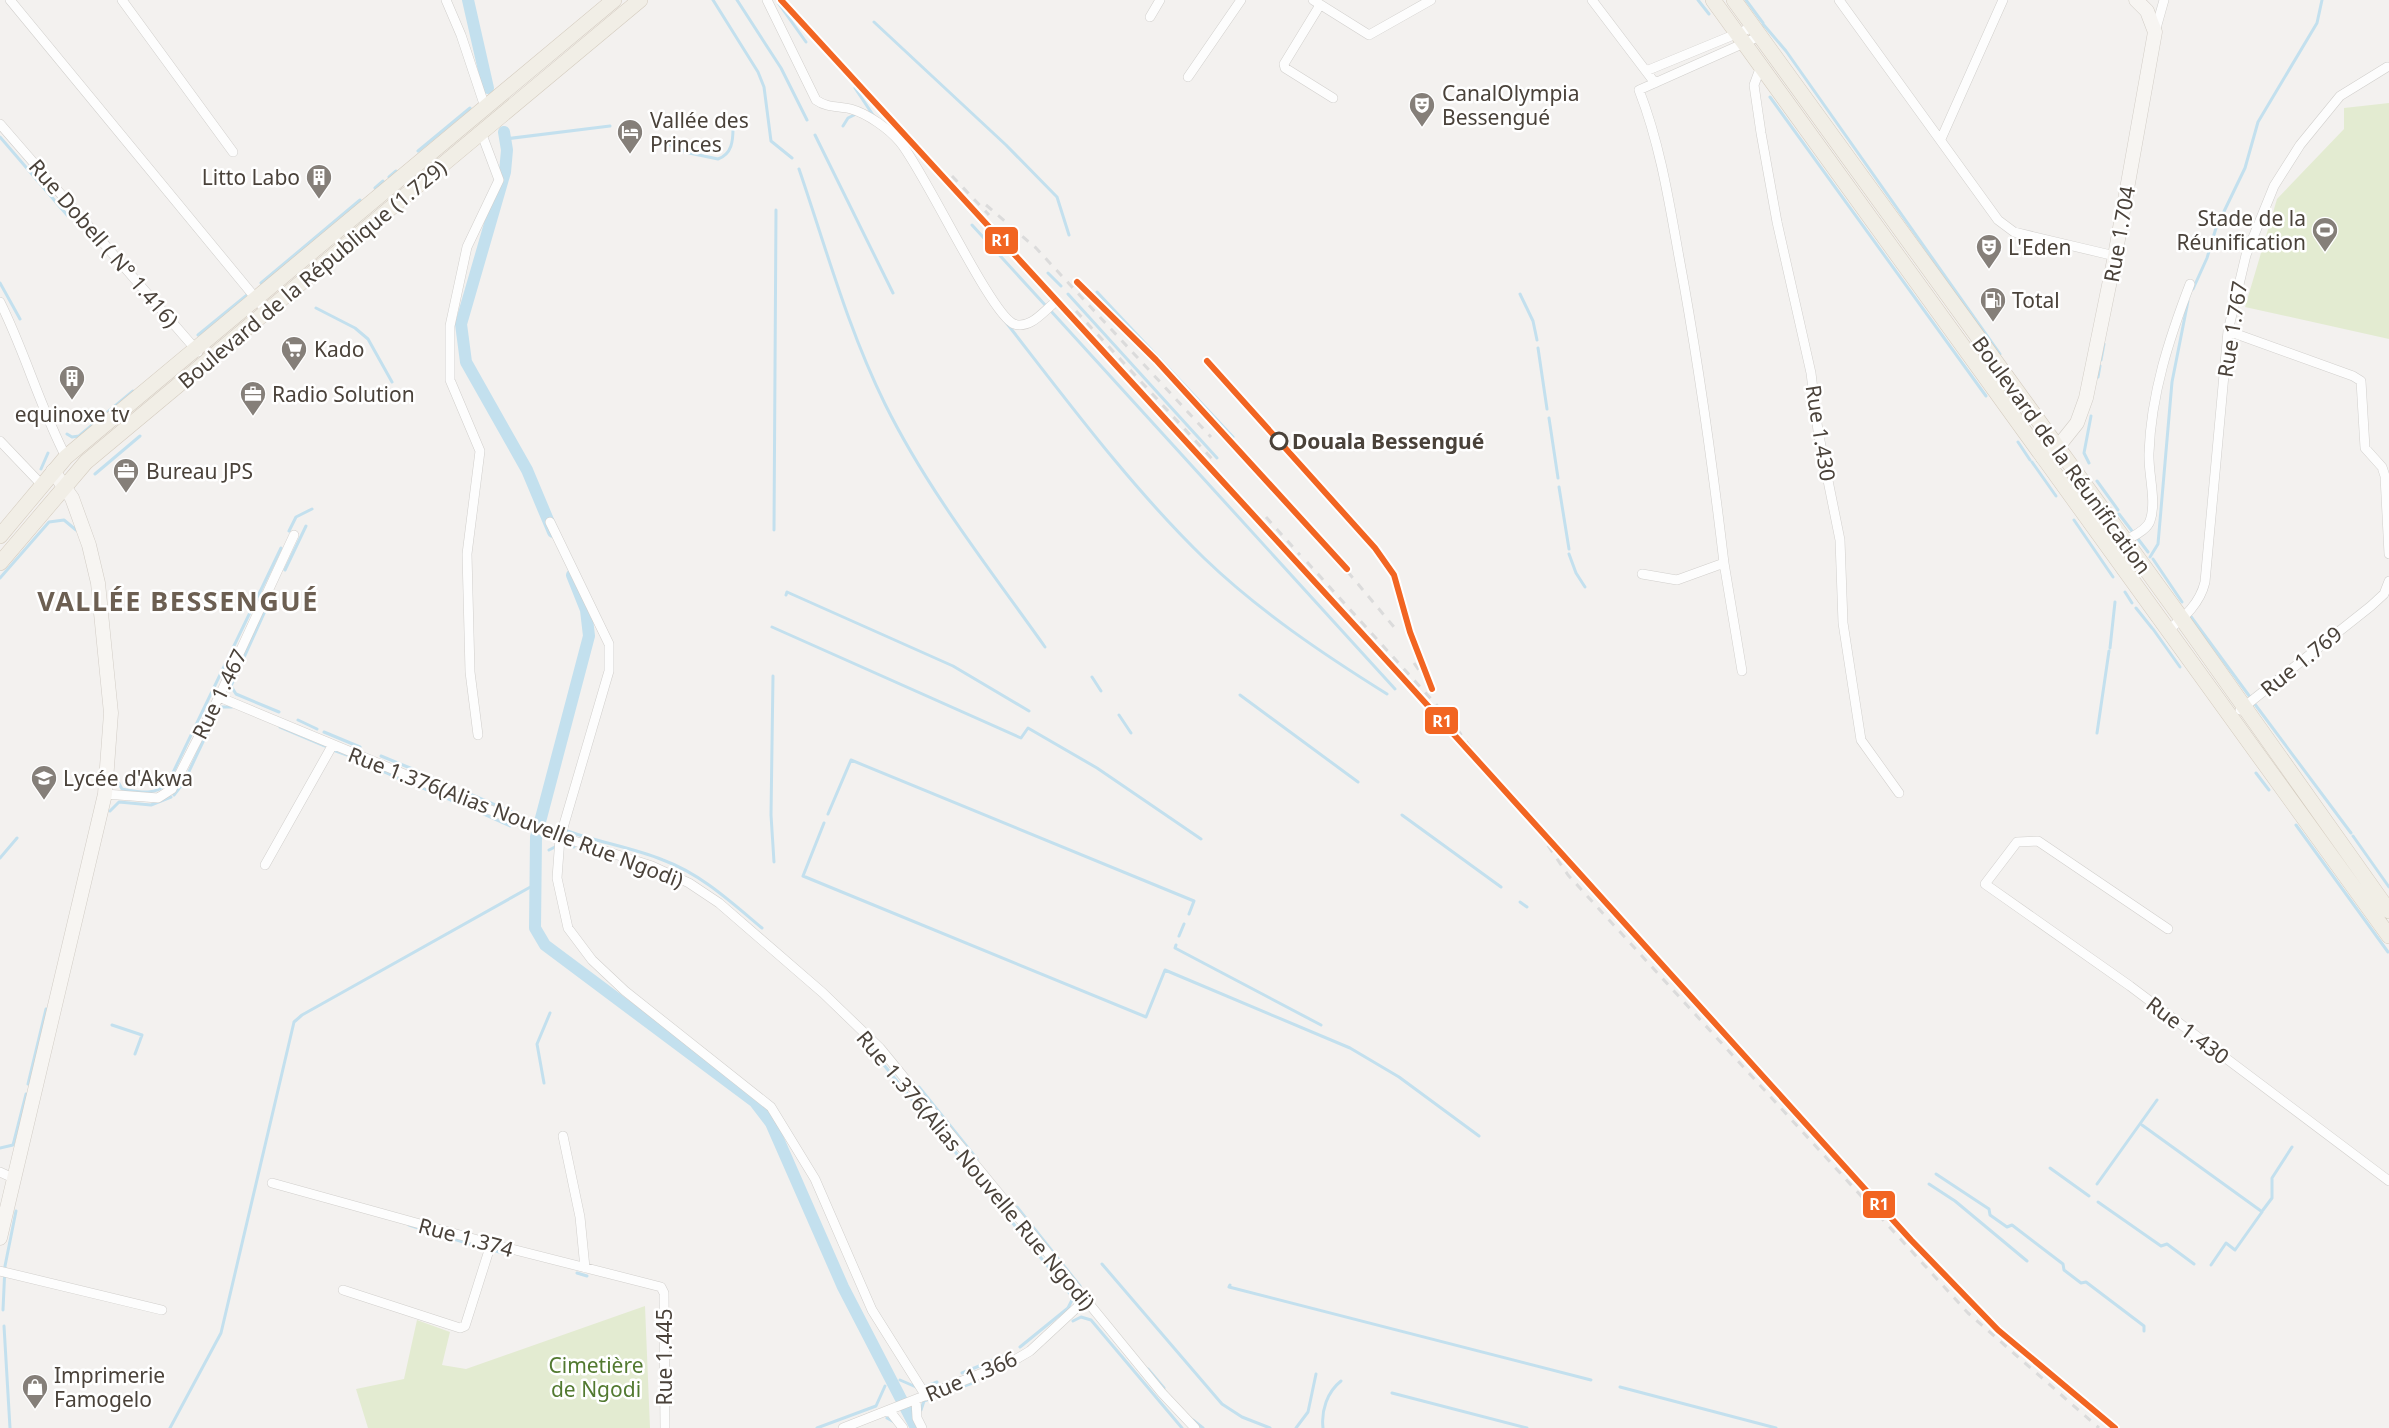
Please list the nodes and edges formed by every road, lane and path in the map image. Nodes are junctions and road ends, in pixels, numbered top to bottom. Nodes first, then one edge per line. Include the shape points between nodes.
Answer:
1 (10, 0) edge
2 (122, 0) edge
3 (446, 0) edge
4 (614, 0) edge
5 (640, 0) edge
6 (766, 0) edge
7 (1160, 0) edge
8 (1241, 0) edge
9 (1431, 0) edge
10 (1592, 0) edge
11 (1713, 0) edge
12 (1734, 0) edge
13 (1839, 0) edge
14 (2003, 0) edge
15 (2136, 0) edge
16 (2164, 0) edge
17 (1317, 3) edge
18 (1150, 17) dead end
19 (1756, 32) junction
20 (2155, 33) junction
21 (1740, 38) junction
22 (1761, 66) junction
23 (2387, 67) dead end
24 (1646, 71) junction
25 (1188, 77) dead end
26 (1655, 83) junction
27 (1333, 98) dead end
28 (486, 106) junction
29 (0, 124) edge
30 (484, 130) junction
31 (1941, 139) junction
32 (233, 152) dead end
33 (2115, 256) junction
34 (2190, 285) dead end
35 (255, 299) junction
36 (0, 302) edge
37 (1053, 304) dead end
38 (267, 312) junction
39 (2228, 331) junction
40 (194, 348) junction
41 (208, 363) junction
42 (0, 441) edge
43 (2057, 448) junction
44 (66, 457) junction
45 (2043, 458) junction
46 (53, 471) junction
47 (42, 485) junction
48 (66, 485) junction
49 (550, 522) dead end
50 (294, 535) dead end
51 (0, 536) edge
52 (2125, 541) junction
53 (2389, 554) edge
54 (0, 563) edge
55 (1724, 563) junction
56 (1642, 574) dead end
57 (2389, 583) edge
58 (2182, 619) junction
59 (2168, 630) junction
60 (1742, 671) dead end
61 (219, 697) junction
62 (2244, 706) junction
63 (2231, 717) junction
64 (478, 735) dead end
65 (332, 746) junction
66 (1899, 793) dead end
67 (105, 794) junction
68 (560, 838) junction
69 (265, 865) dead end
70 (2389, 911) edge
71 (2168, 929) dead end
72 (2389, 936) edge
73 (563, 1136) dead end
74 (6, 1175) edge
75 (2389, 1181) edge
76 (272, 1183) dead end
77 (0, 1238) edge
78 (491, 1244) junction
79 (585, 1268) junction
80 (0, 1271) edge
81 (661, 1287) joint
82 (343, 1290) dead end
83 (1085, 1300) junction
84 (162, 1310) dead end
85 (926, 1396) junction
86 (916, 1400) junction
87 (889, 1410) junction
88 (665, 1428) edge
89 (843, 1428) edge
90 (903, 1428) edge
91 (922, 1428) edge
92 (1195, 1428) edge

1 - 35 street
2 - 32 street
3 - 28 street
4 - 28 main road, Boulevard de la République (1.729)
5 - 30 main road, Boulevard de la République (1.729)
6 - 37 street via 816,100 862,114 899,141 979,279 1007,319 1024,325
7 - 18 street
8 - 25 street
9 - 17 street via 1370,35
10 - 24 street
11 - 21 main road
12 - 19 main road, Boulevard de la Réunification
13 - 31 street
14 - 31 street
15 - 20 main road via 2147,11
16 - 20 street
17 - 27 street via 1284,64
19 - 21 street
19 - 43 main road, Boulevard de la Réunification
20 - 33 main road, Rue 1.704
21 - 22 main road
21 - 24 street
21 - 26 street
22 - 45 main road
22 - 66 street, Rue 1.430 via 1754,85 1761,133 1811,373 1818,431 1840,540 1843,623 1861,740
23 - 39 street, Rue 1.767 via 2340,96 2300,144 2274,186 2246,255
24 - 26 street
26 - 55 street via 1639,90 1650,116 1663,170 1696,348
28 - 35 main road, Boulevard de la République (1.729)
29 - 40 street, Rue Dobell ( N° 1.416)
30 - 38 main road, Boulevard de la République (1.729)
30 - 64 street via 499,180 467,247 450,326 449,356 454,395 480,451 468,554 470,672
31 - 33 street via 2005,226 2014,232
33 - 43 main road, Rue 1.704 via 2082,412
34 - 52 street via 2165,353 2156,393 2149,453 2150,520
35 - 38 street
35 - 40 main road, Boulevard de la République (1.729)
36 - 44 street
38 - 41 main road, Boulevard de la République (1.729)
39 - 53 street via 2361,381 2365,448 2385,476
39 - 58 street, Rue 1.767 via 2205,582 2199,600
40 - 41 street, Rue Dobell ( N° 1.416)
40 - 44 main road, Boulevard de la République (1.729)
41 - 48 main road, Boulevard de la République (1.729) via 86,462
42 - 47 street
43 - 45 main road, Rue 1.704
43 - 52 main road, Boulevard de la Réunification
44 - 46 main road, Boulevard de la République (1.729)
45 - 59 main road
46 - 47 main road, Boulevard de la République (1.729)
46 - 48 main road
47 - 51 main road, Boulevard de la République (1.729)
48 - 54 main road, Boulevard de la République (1.729)
48 - 67 main road via 89,545 105,634 111,713
49 - 68 street via 601,625 610,657
50 - 61 street, Rue 1.467
52 - 58 main road, Boulevard de la Réunification
55 - 56 street via 1677,580
55 - 60 street
57 - 62 street, Rue 1.769 via 2371,606
58 - 59 street, Rue 1.767
58 - 62 main road, Boulevard de la Réunification
59 - 63 main road
61 - 65 street, Rue 1.376(Alias Nouvelle Rue Ngodi)
61 - 67 street, Rue 1.467 via 172,789 158,798
62 - 63 street, Rue 1.769
62 - 70 main road, Boulevard de la Réunification
63 - 72 main road
65 - 68 street, Rue 1.376(Alias Nouvelle Rue Ngodi)
65 - 69 street
67 - 74 main road
68 - 83 street, Rue 1.376(Alias Nouvelle Rue Ngodi) via 652,866 689,883 758,934 880,1048
68 - 85 street via 557,878 568,928 592,960 625,991 771,1107 815,1179 872,1310
71 - 75 street, Rue 1.430 via 2038,841 2018,842 1985,884 2130,986
73 - 79 street via 580,1217
74 - 77 main road
76 - 78 street, Rue 1.374
78 - 79 street, Rue 1.374
78 - 82 street via 465,1326 460,1328
79 - 81 street, Rue 1.374
80 - 84 street
81 - 88 street, Rue 1.445
83 - 85 street, Rue 1.366 via 1013,1361
83 - 92 street, Rue 1.376(Alias Nouvelle Rue Ngodi)
85 - 86 street, Rue 1.366
86 - 87 street, Rue 1.366
86 - 91 street
87 - 89 street, Rue 1.366
87 - 90 street

